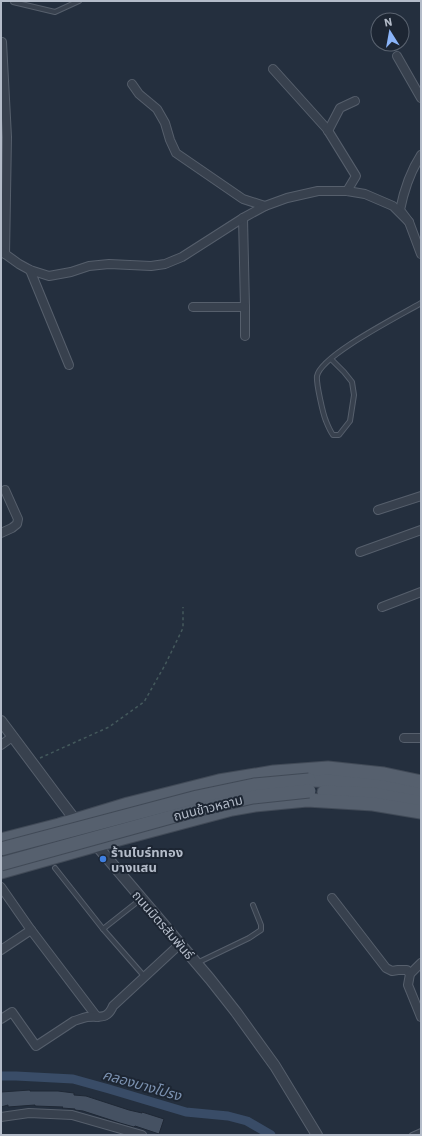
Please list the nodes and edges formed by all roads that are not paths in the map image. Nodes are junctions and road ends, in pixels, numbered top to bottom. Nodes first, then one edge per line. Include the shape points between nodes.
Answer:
1 (12, 1) edge
2 (79, 1) edge
3 (2, 42) dead end
4 (398, 56) dead end
5 (273, 69) dead end
6 (132, 84) dead end
7 (421, 98) edge
8 (355, 101) dead end
9 (328, 131) junction
10 (421, 155) edge
11 (347, 191) junction
12 (265, 206) junction
13 (243, 218) junction
14 (409, 222) junction
15 (3, 252) edge
16 (421, 254) edge
17 (30, 270) junction
18 (421, 303) edge
19 (193, 307) dead end
20 (245, 307) junction
21 (245, 336) dead end
22 (330, 359) junction
23 (69, 365) dead end
24 (5, 490) dead end
25 (421, 496) edge
26 (378, 510) dead end
27 (421, 530) edge
28 (1, 533) edge
29 (360, 552) dead end
30 (421, 592) edge
31 (382, 606) dead end
32 (1, 721) edge
33 (12, 736) junction
34 (404, 738) dead end
35 (421, 738) edge
36 (1, 745) edge
37 (219, 781) junction
38 (421, 782) edge
39 (309, 786) junction
40 (421, 792) edge
41 (421, 803) edge
42 (128, 804) junction
43 (232, 809) junction
44 (421, 812) edge
45 (75, 820) junction
46 (139, 834) junction
47 (17, 835) junction
48 (1, 840) edge
49 (96, 845) junction
50 (1, 849) edge
51 (1, 864) edge
52 (21, 867) junction
53 (54, 868) dead end
54 (1, 872) edge
55 (1, 887) edge
56 (332, 898) dead end
57 (141, 899) junction
58 (253, 905) dead end
59 (103, 929) junction
60 (31, 930) junction
61 (180, 944) junction
62 (1, 950) edge
63 (421, 963) edge
64 (196, 964) junction
65 (410, 974) junction
66 (144, 976) junction
67 (96, 1017) junction
68 (421, 1017) edge
69 (1, 1019) edge
70 (1, 1117) edge
71 (421, 1131) edge
72 (142, 1135) edge
73 (318, 1135) edge
74 (412, 1135) edge

1 - 2 lane via 55,12
3 - 15 street via 7,137
4 - 7 street
5 - 9 street
6 - 12 street via 139,94 157,109 176,154 243,199
8 - 9 street via 340,108
9 - 11 street via 356,176
10 - 14 street via 405,189 400,210
11 - 12 street via 318,191
11 - 14 street via 365,194 393,206
12 - 13 street
13 - 17 street via 182,257 165,264 89,266 49,276
13 - 20 street
14 - 16 street
15 - 17 street
17 - 23 street
18 - 22 lane via 361,337
19 - 20 street
20 - 21 street
22 - 22 lane via 317,377 326,422 333,435 339,435 350,421 354,395 352,382
24 - 28 street via 18,519 17,524
25 - 26 street
27 - 29 street
30 - 31 street
32 - 33 street, ถนนมิตรสัมพันธ์
33 - 36 street
33 - 45 street, ถนนมิตรสัมพันธ์
34 - 35 street
37 - 38 main road via 274,772 328,768 384,774
37 - 42 main road
37 - 43 main road via 205,790 206,804 214,811
39 - 40 main road, ถนนข้าวหลาม via 374,782
39 - 41 main road, ถนนข้าวหลาม
39 - 50 main road, ถนนข้าวหลาม, bridge via 254,785 197,797
39 - 51 main road, ถนนข้าวหลาม, bridge via 200,809
42 - 45 main road
42 - 46 main road via 110,816 110,823 113,828 126,833
43 - 44 main road via 307,800 373,804
43 - 46 main road
45 - 47 main road
45 - 49 street, ถนนมิตรสัมพันธ์
46 - 49 main road
47 - 48 main road
47 - 52 main road via 36,834 46,842 43,854
49 - 52 main road
49 - 57 street, ถนนมิตรสัมพันธ์
52 - 54 main road
53 - 59 lane
55 - 60 street
56 - 65 street via 386,968 392,971 407,970
57 - 59 lane
57 - 61 street, ถนนมิตรสัมพันธ์
58 - 64 lane via 261,930
59 - 66 lane
60 - 62 street
60 - 67 street
61 - 64 street, ถนนมิตรสัมพันธ์
61 - 66 street
63 - 65 street
64 - 73 street, ถนนมิตรสัมพันธ์ via 236,1012
65 - 68 street via 408,985
66 - 67 street via 107,1015
67 - 69 street via 74,1021 36,1046 12,1012
70 - 72 street via 29,1113 72,1115
71 - 74 lane

